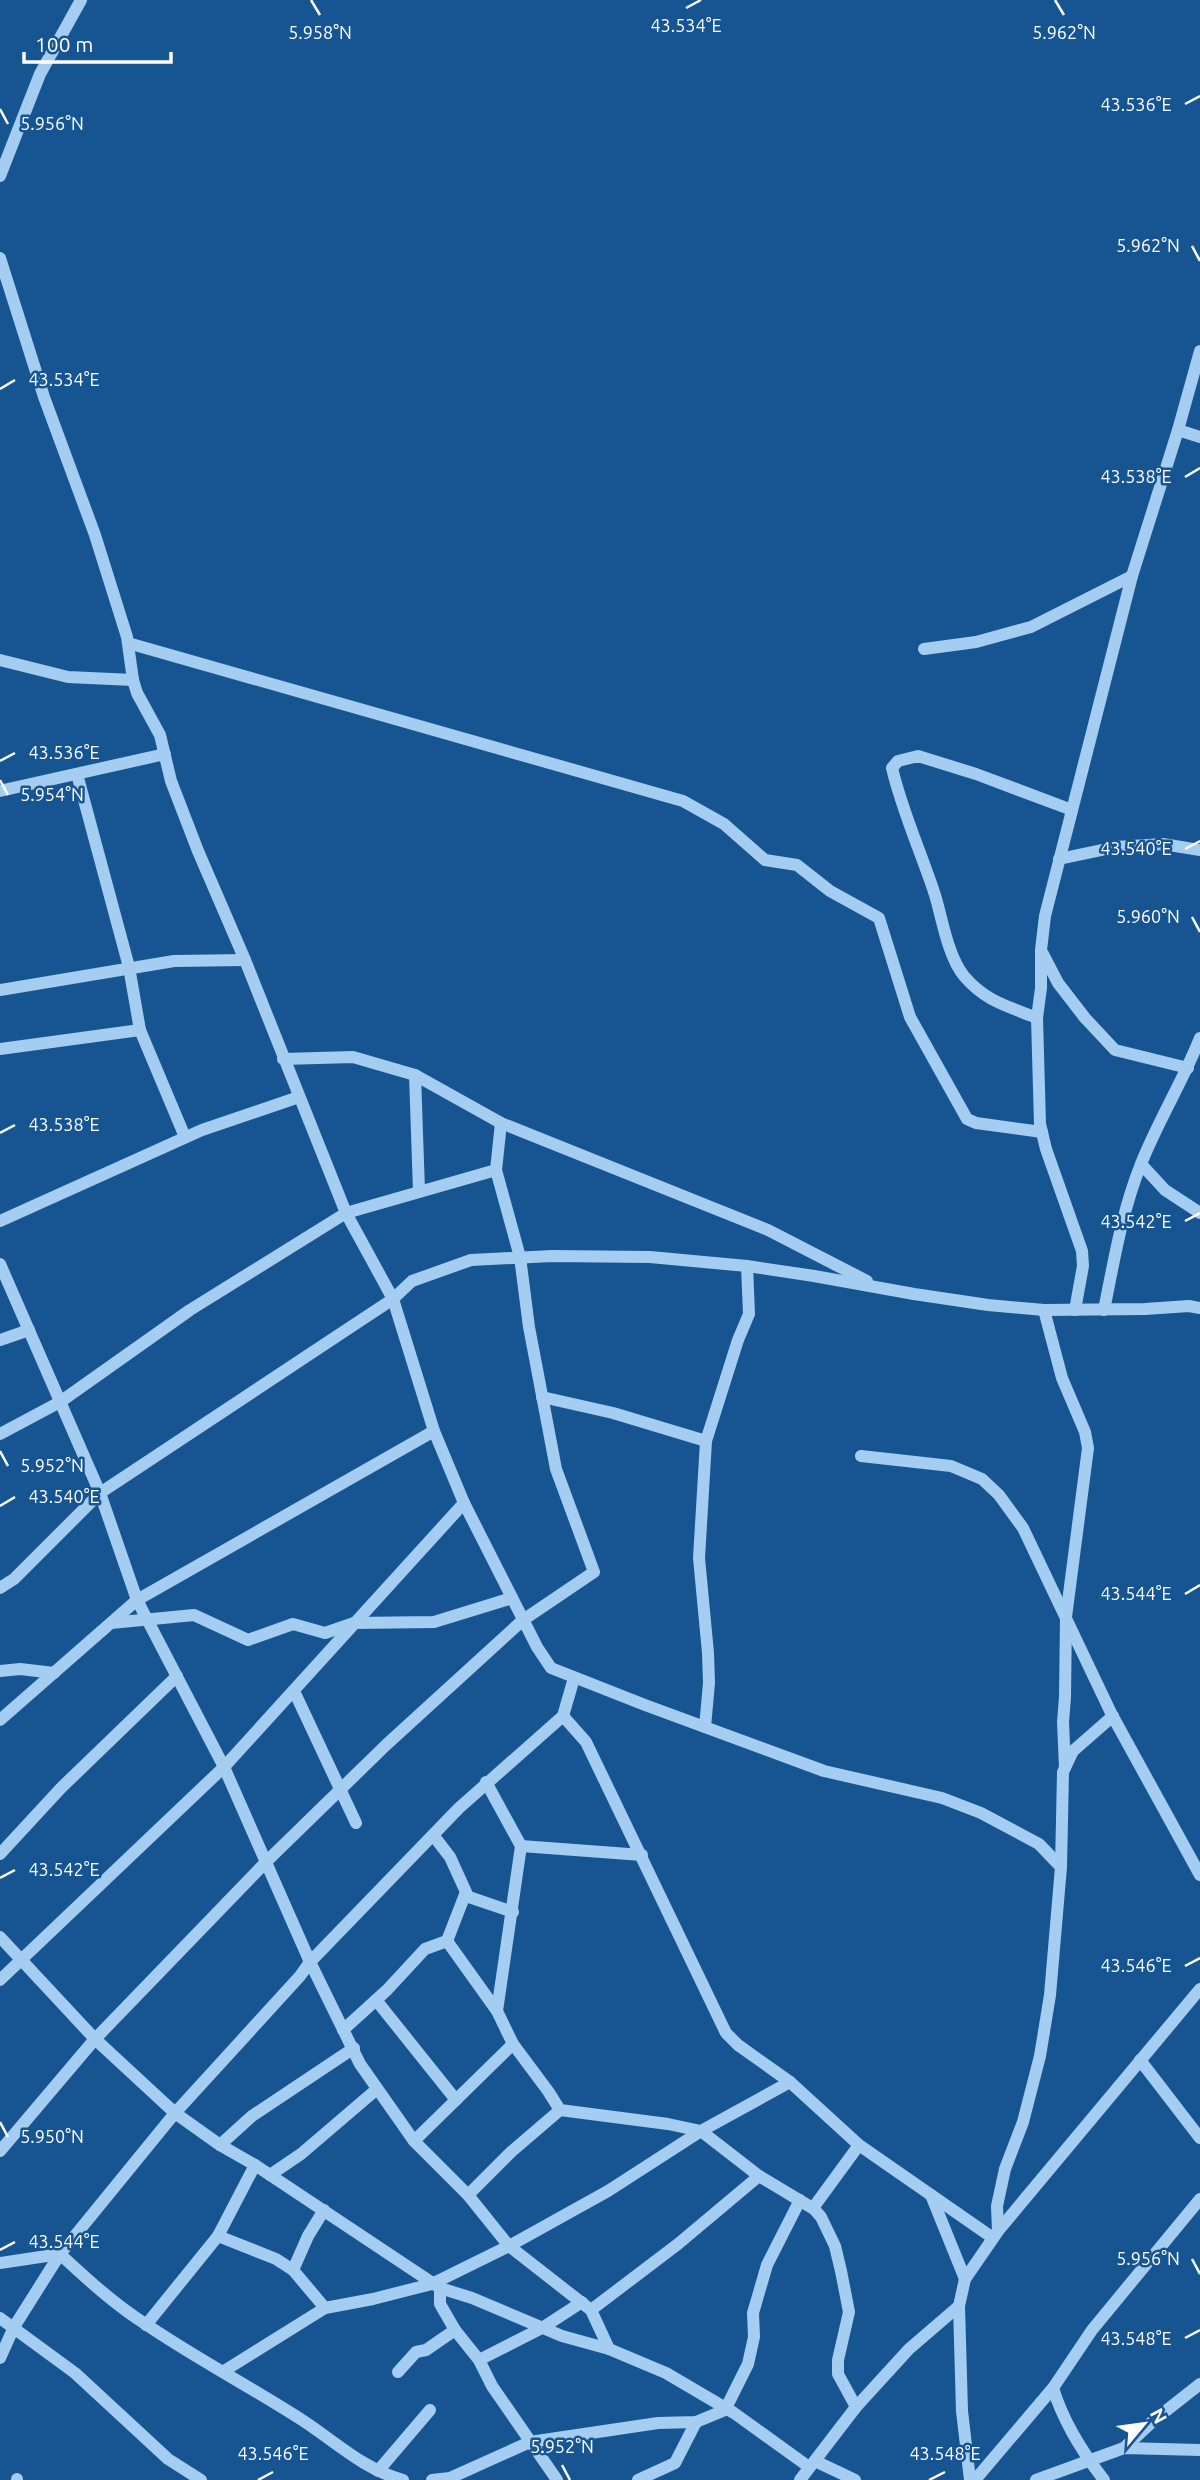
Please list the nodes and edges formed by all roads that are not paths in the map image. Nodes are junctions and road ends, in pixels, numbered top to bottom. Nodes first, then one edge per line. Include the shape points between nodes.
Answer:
1 (81, 0) edge
2 (0, 176) edge
3 (0, 258) edge
4 (1200, 351) edge
5 (1178, 430) junction
6 (1200, 437) edge
7 (1132, 576) junction
8 (128, 643) junction
9 (923, 649) dead end
10 (0, 660) edge
11 (132, 680) junction
12 (165, 754) junction
13 (77, 774) junction
14 (0, 791) edge
15 (1072, 810) junction
16 (1200, 850) edge
17 (1059, 859) junction
18 (1041, 950) junction
19 (245, 960) junction
20 (130, 967) junction
21 (0, 990) edge
22 (1037, 1018) junction
23 (140, 1030) junction
24 (1200, 1038) edge
25 (0, 1049) edge
26 (282, 1059) junction
27 (1188, 1068) junction
28 (415, 1075) junction
29 (299, 1097) junction
30 (501, 1123) junction
31 (1042, 1132) junction
32 (185, 1137) junction
33 (1141, 1164) junction
34 (496, 1170) junction
35 (419, 1191) junction
36 (346, 1213) junction
37 (1200, 1213) edge
38 (0, 1221) edge
39 (520, 1257) junction
40 (0, 1264) edge
41 (747, 1266) junction
42 (881, 1288) junction
43 (393, 1299) junction
44 (1200, 1308) edge
45 (1044, 1310) junction
46 (1075, 1310) junction
47 (1104, 1310) junction
48 (29, 1330) junction
49 (0, 1340) edge
50 (542, 1397) junction
51 (60, 1402) junction
52 (434, 1432) junction
53 (0, 1434) edge
54 (706, 1441) junction
55 (861, 1456) dead end
56 (100, 1493) junction
57 (464, 1503) junction
58 (0, 1588) edge
59 (512, 1598) junction
60 (137, 1600) junction
61 (1066, 1617) junction
62 (148, 1620) junction
63 (523, 1620) junction
64 (110, 1623) junction
65 (354, 1623) junction
66 (0, 1671) edge
67 (54, 1673) junction
68 (177, 1676) junction
69 (573, 1678) junction
70 (293, 1691) junction
71 (562, 1716) junction
72 (1113, 1716) junction
73 (0, 1720) edge
74 (705, 1727) junction
75 (224, 1767) junction
76 (1065, 1768) junction
77 (486, 1782) junction
78 (341, 1790) junction
79 (356, 1823) dead end
80 (433, 1835) junction
81 (521, 1846) junction
82 (0, 1854) edge
83 (642, 1855) junction
84 (267, 1861) junction
85 (1061, 1867) junction
86 (1200, 1875) edge
87 (466, 1896) junction
88 (513, 1912) junction
89 (0, 1937) edge
90 (447, 1941) junction
91 (21, 1959) junction
92 (310, 1962) junction
93 (0, 1980) edge
94 (1200, 1989) edge
95 (376, 2000) junction
96 (1193, 2003) edge
97 (497, 2011) junction
98 (343, 2030) junction
99 (95, 2039) junction
100 (513, 2044) junction
101 (354, 2049) junction
102 (1140, 2060) junction
103 (790, 2082) junction
104 (377, 2089) junction
105 (456, 2100) junction
106 (560, 2110) junction
107 (175, 2113) junction
108 (701, 2131) junction
109 (1200, 2138) edge
110 (414, 2141) junction
111 (859, 2145) junction
112 (220, 2146) junction
113 (0, 2151) edge
114 (254, 2165) junction
115 (270, 2175) junction
116 (759, 2176) junction
117 (468, 2195) junction
118 (930, 2195) junction
119 (800, 2200) junction
120 (1199, 2204) edge
121 (813, 2208) junction
122 (324, 2210) junction
123 (995, 2235) junction
124 (218, 2236) junction
125 (509, 2246) junction
126 (60, 2254) junction
127 (0, 2263) edge
128 (293, 2270) junction
129 (965, 2279) junction
130 (436, 2286) junction
131 (587, 2306) junction
132 (959, 2306) junction
133 (325, 2308) junction
134 (0, 2318) edge
135 (146, 2325) junction
136 (14, 2327) junction
137 (542, 2328) junction
138 (456, 2330) junction
139 (609, 2349) junction
140 (0, 2358) edge
141 (479, 2361) junction
142 (225, 2371) junction
143 (398, 2372) dead end
144 (1200, 2384) edge
145 (1052, 2388) junction
146 (856, 2407) junction
147 (430, 2410) dead end
148 (725, 2410) junction
149 (696, 2422) junction
150 (530, 2442) junction
151 (1124, 2448) junction
152 (1200, 2450) edge
153 (1089, 2461) junction
154 (377, 2471) junction
155 (806, 2473) edge
156 (201, 2480) edge
157 (403, 2480) edge
158 (432, 2480) edge
159 (557, 2480) edge
160 (638, 2480) edge
161 (855, 2480) edge
162 (972, 2480) edge
163 (1036, 2480) edge
164 (1104, 2480) edge

1 - 2 street via 40,74
3 - 8 street
4 - 5 street
5 - 6 street
5 - 7 street
7 - 9 street via 1031,626 976,642
7 - 15 street
8 - 11 street
8 - 31 street via 683,801 724,824 765,860 797,865 830,891 878,918 910,1017 967,1119
10 - 11 street via 68,677
11 - 12 street
12 - 13 street
12 - 19 street via 171,781
13 - 14 street
13 - 20 street
15 - 17 street
15 - 22 street via 918,756 898,761 892,768 962,973 986,998
16 - 17 street via 1163,844 1116,847
17 - 18 street
18 - 22 street
18 - 27 street via 1058,984 1115,1049
19 - 20 street
19 - 26 street
20 - 21 street
20 - 23 street
22 - 31 street
23 - 25 street
23 - 32 street
24 - 27 street
26 - 28 street via 352,1057
26 - 29 street
27 - 33 street
28 - 30 street
28 - 35 street
29 - 32 street
29 - 36 street
30 - 34 street
30 - 42 street via 768,1230
31 - 46 street via 1082,1251
32 - 38 street
33 - 37 street via 1165,1190
33 - 47 street via 1121,1226
34 - 35 street
34 - 39 street
35 - 36 street
36 - 43 street
36 - 51 street via 190,1310
39 - 41 street via 650,1257
39 - 43 street via 471,1261 412,1281
39 - 50 street
40 - 48 street
41 - 42 street
41 - 54 street via 749,1314
42 - 45 street
43 - 52 street
43 - 56 street
44 - 47 street
45 - 46 street
45 - 61 street via 1062,1378 1088,1448
46 - 47 street
48 - 49 street
48 - 51 street
50 - 54 street
50 - 63 street via 556,1469 594,1572
51 - 53 street
51 - 56 street
52 - 57 street
52 - 60 street
54 - 74 street via 699,1558 708,1653
55 - 61 street via 951,1466 982,1479 1023,1528
56 - 58 street
56 - 60 street
57 - 59 street
57 - 65 street
59 - 63 street
59 - 65 street via 434,1622
60 - 62 street
60 - 64 street
61 - 72 street
61 - 76 street
62 - 64 street
62 - 65 street via 194,1615 248,1640 293,1624 325,1633
62 - 68 street
63 - 69 street via 551,1668
63 - 78 street
64 - 67 street
65 - 70 street
66 - 67 street
67 - 73 street
68 - 75 street
68 - 82 street
69 - 71 street
69 - 74 street
70 - 75 street
70 - 78 street
71 - 77 street
71 - 83 street via 586,1742
72 - 76 street via 1073,1751
72 - 86 street
74 - 85 street via 824,1771 942,1798 981,1813 1040,1844
75 - 84 street
75 - 91 street
76 - 85 street
77 - 80 street
77 - 81 street
78 - 79 street
78 - 84 street
80 - 87 street via 450,1857
80 - 92 street
81 - 83 street
81 - 88 street
83 - 103 street via 726,2033
84 - 92 street
84 - 99 street
85 - 123 street via 1041,2056 1005,2169
87 - 88 street
87 - 90 street
88 - 97 street
89 - 91 street
90 - 95 street via 425,1949
90 - 97 street
91 - 93 street
91 - 99 street
92 - 98 street
92 - 107 street
94 - 96 street
95 - 98 street
95 - 105 street
96 - 102 street
97 - 100 street
98 - 101 street
99 - 107 street
99 - 113 street
100 - 105 street
100 - 106 street
101 - 104 street
101 - 112 street via 252,2116
102 - 109 street
102 - 123 street
103 - 108 street
103 - 111 street
104 - 110 street
104 - 115 street
105 - 110 street
106 - 108 street
106 - 117 street
107 - 112 street
107 - 126 street
108 - 116 street
108 - 125 street via 608,2191
110 - 117 street
111 - 118 street
111 - 121 street
112 - 114 street
114 - 115 street
114 - 124 street
115 - 122 street
116 - 119 street
116 - 131 street via 678,2244
117 - 125 street
118 - 123 street
118 - 129 street
119 - 121 street
119 - 148 street via 767,2265 753,2313 748,2364
120 - 145 street via 1092,2330
121 - 146 street via 835,2246 841,2271 849,2312 838,2374
122 - 128 street
122 - 130 street
123 - 129 street
124 - 128 street
124 - 135 street
125 - 130 street
125 - 131 street
126 - 127 street
126 - 135 street
126 - 136 street
128 - 133 street
129 - 132 street
130 - 133 street
130 - 137 street
130 - 138 street via 440,2304
131 - 137 street
131 - 139 street
132 - 146 street via 909,2349
132 - 162 street via 962,2412
133 - 142 street
134 - 136 street
135 - 142 street
136 - 140 street
136 - 156 street via 95,2389 168,2459
137 - 139 street
137 - 141 street
138 - 141 street
138 - 143 street via 416,2352
139 - 148 street via 666,2373
141 - 150 street
142 - 154 street
144 - 151 street
145 - 153 street
145 - 162 street
146 - 155 street
147 - 154 street
148 - 149 street
148 - 155 street
149 - 150 street
149 - 160 street via 675,2463
150 - 158 street via 450,2478
150 - 159 street
151 - 152 street
151 - 153 street
153 - 163 street
153 - 164 street
154 - 157 street
155 - 161 street

